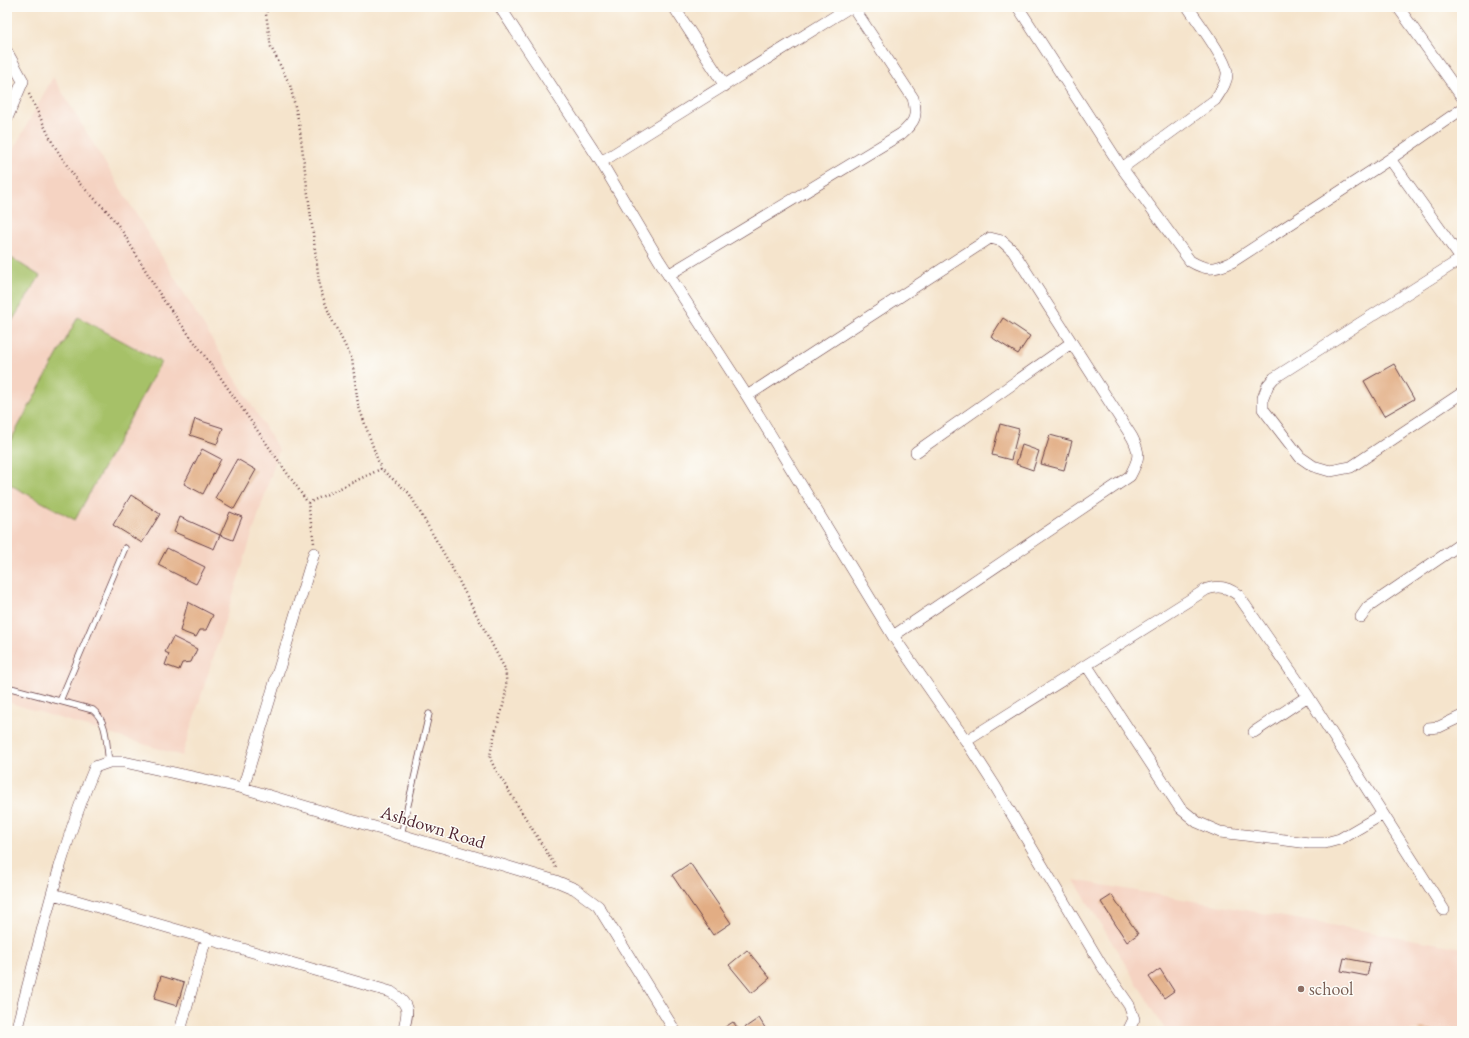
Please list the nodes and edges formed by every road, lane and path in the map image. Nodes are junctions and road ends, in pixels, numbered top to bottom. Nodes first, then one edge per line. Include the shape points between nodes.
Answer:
1 (268, 7) edge
2 (500, 7) edge
3 (674, 7) edge
4 (850, 7) edge
5 (853, 7) edge
6 (1018, 7) edge
7 (1188, 7) edge
8 (1398, 7) edge
9 (7, 52) edge
10 (22, 81) junction
11 (725, 86) junction
12 (1462, 96) edge
13 (1462, 109) edge
14 (7, 118) edge
15 (1390, 159) junction
16 (602, 162) junction
17 (1122, 168) junction
18 (1461, 260) edge
19 (668, 275) junction
20 (1071, 344) junction
21 (1462, 393) edge
22 (747, 396) junction
23 (916, 452) dead end
24 (381, 469) junction
25 (308, 503) junction
26 (1462, 543) edge
27 (125, 548) dead end
28 (314, 553) joint
29 (1361, 617) dead end
30 (893, 636) junction
31 (1087, 666) junction
32 (7, 687) edge
33 (1308, 696) junction
34 (60, 701) junction
35 (429, 714) dead end
36 (1462, 716) edge
37 (1428, 728) dead end
38 (1254, 732) dead end
39 (966, 741) junction
40 (109, 762) junction
41 (243, 788) junction
42 (1383, 814) junction
43 (401, 834) junction
44 (562, 875) dead end
45 (53, 894) junction
46 (1444, 910) dead end
47 (206, 938) junction
48 (16, 1031) edge
49 (180, 1031) edge
50 (403, 1031) edge
51 (675, 1031) edge
52 (1128, 1031) edge

1 - 24 path via 266,14 271,48 290,85 300,123 320,289 331,318 352,358 358,404
2 - 16 street
3 - 11 street
4 - 11 street
5 - 19 street via 913,98 916,111 911,126
6 - 17 street
7 - 17 street via 1221,58 1227,72 1223,88 1215,100
8 - 12 street
9 - 10 street
10 - 14 street
10 - 25 path via 52,142 68,167 79,183 121,229 162,298
11 - 16 street
13 - 15 street
15 - 17 street via 1232,262 1217,268 1201,268 1190,261
15 - 18 street
16 - 19 street
18 - 21 street via 1274,378 1263,398 1263,409 1300,457 1313,466 1330,471 1351,467
19 - 22 street
20 - 22 street via 1013,251 1002,241 990,238
20 - 23 street
20 - 30 street via 1139,450 1138,462 1130,476
22 - 30 street
24 - 25 path
24 - 44 path via 409,493 505,669 506,696 490,758 553,865
25 - 28 path via 312,518
26 - 29 street via 1368,607
27 - 34 lane
28 - 41 street
30 - 39 street
31 - 33 street via 1216,586 1230,588 1238,595
31 - 39 street
31 - 42 street via 1180,808 1197,822 1220,832 1325,843 1340,839
32 - 34 lane
33 - 38 street
33 - 42 street
34 - 40 lane via 93,710 100,716 104,723
35 - 43 lane
36 - 37 street via 1439,727
39 - 52 street via 1102,966 1129,1005 1134,1019
40 - 41 street, Ashdown Road via 124,762
40 - 45 street via 95,767 82,796
41 - 43 street, Ashdown Road
42 - 46 street
43 - 51 street, Ashdown Road via 556,881 590,899 598,906
45 - 47 street
45 - 48 street
47 - 49 street
47 - 50 street via 391,992 404,1002 407,1010

